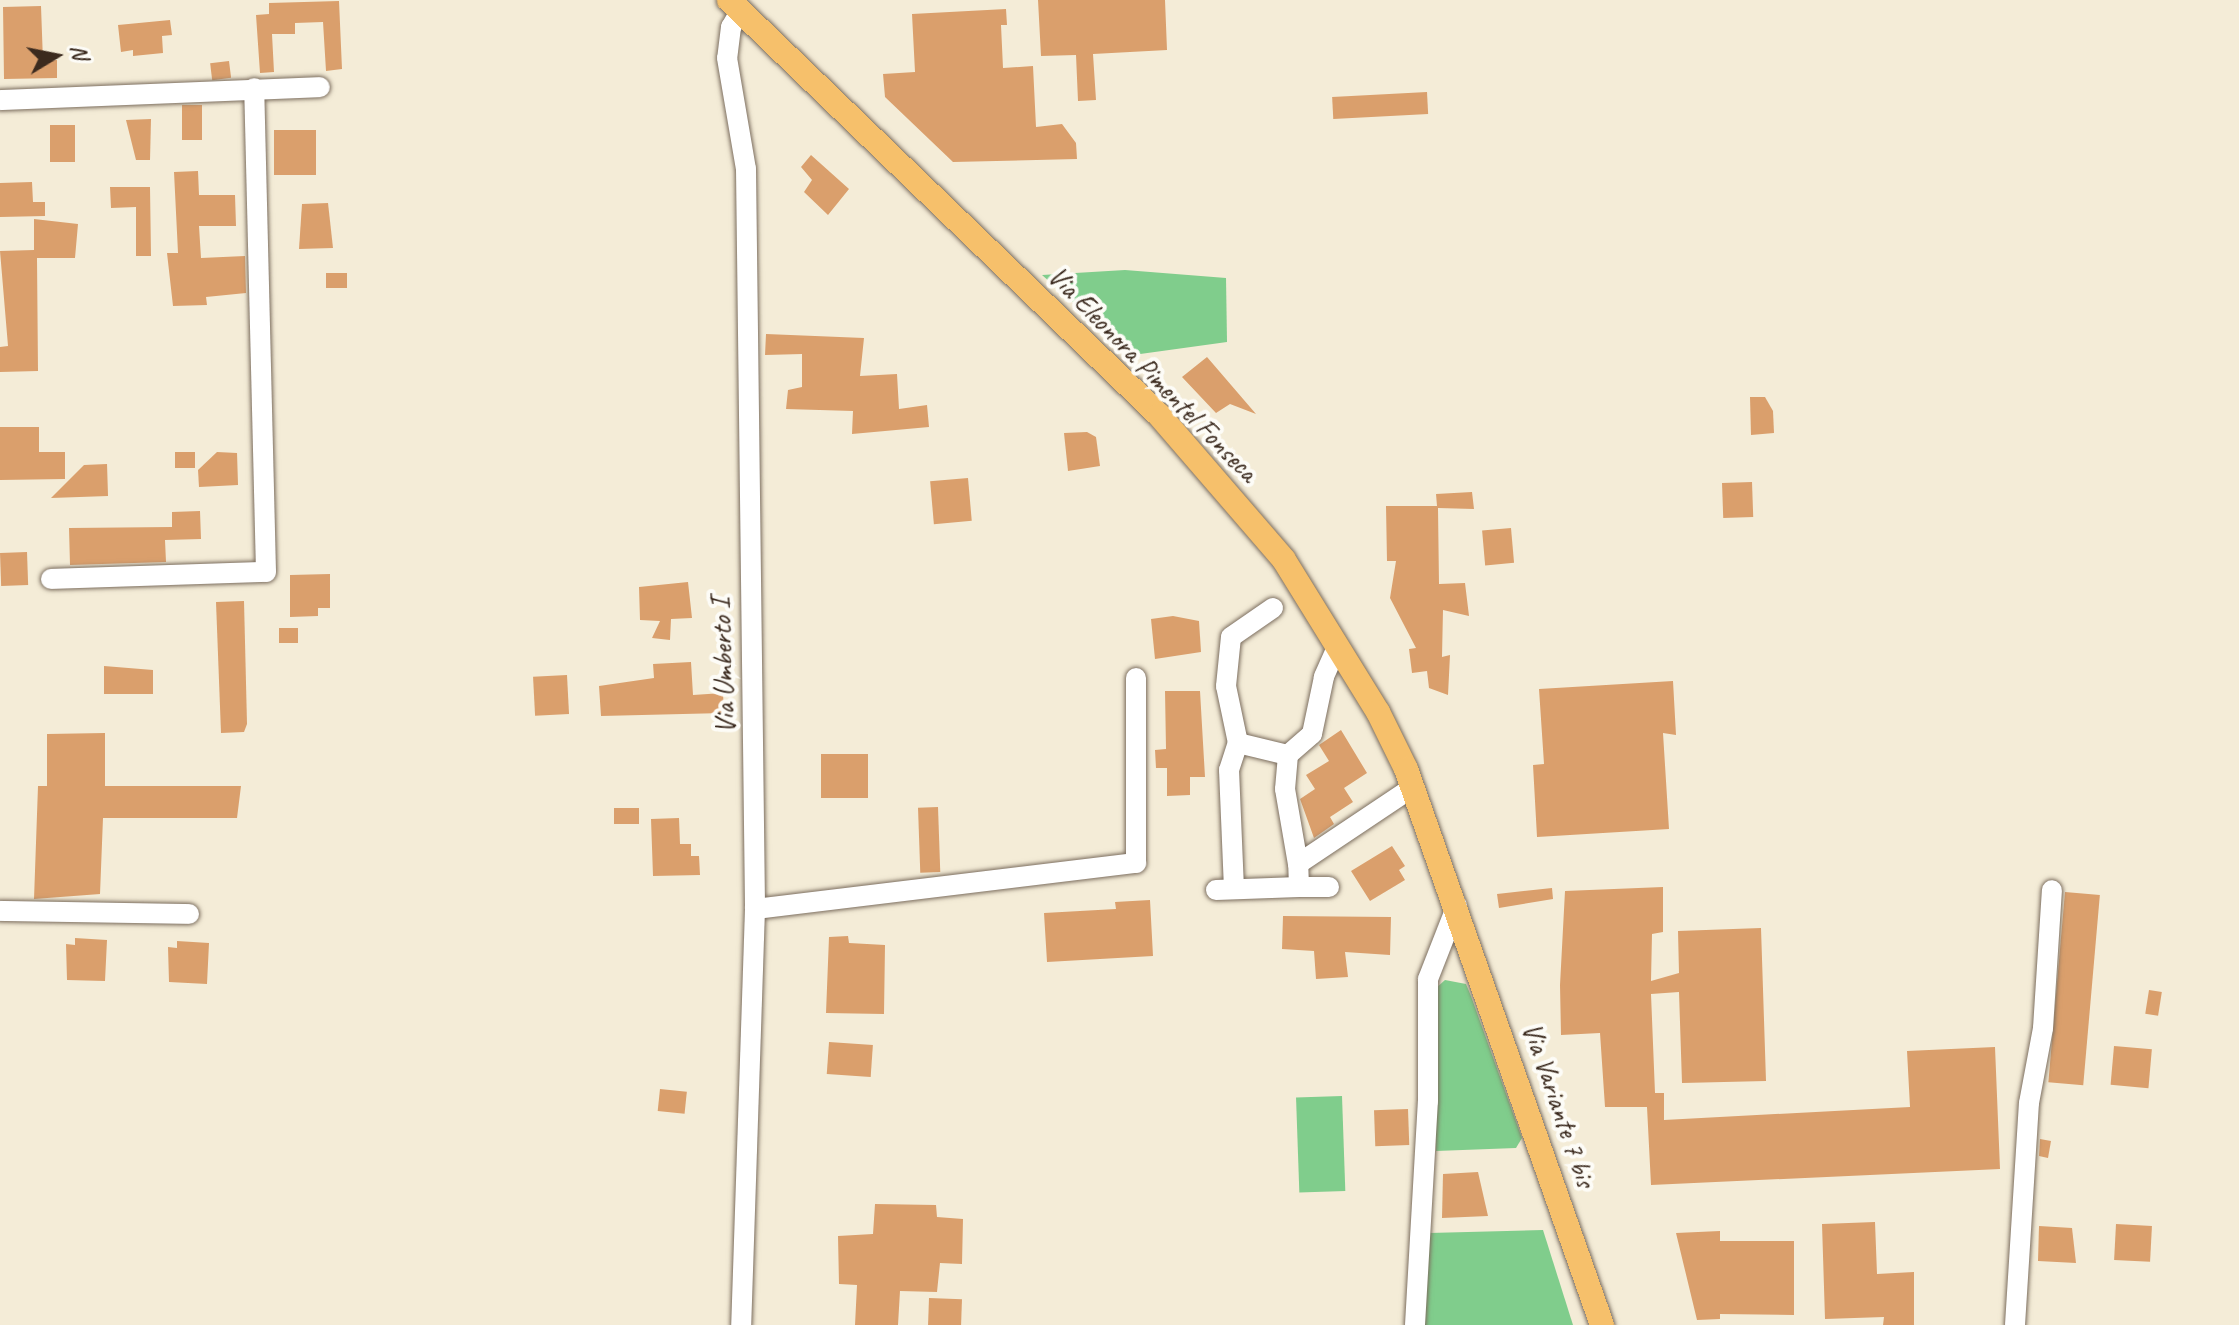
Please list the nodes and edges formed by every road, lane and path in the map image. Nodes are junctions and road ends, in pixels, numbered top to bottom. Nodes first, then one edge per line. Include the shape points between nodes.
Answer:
1 (735, 5) edge
2 (320, 87) dead end
3 (254, 88) junction
4 (0, 100) edge
5 (51, 579) dead end
6 (1273, 608) dead end
7 (1338, 645) junction
8 (1136, 678) dead end
9 (1238, 743) junction
10 (1288, 755) junction
11 (1413, 787) junction
12 (1298, 864) junction
13 (1299, 887) junction
14 (1329, 887) dead end
15 (2052, 890) dead end
16 (1457, 905) junction
17 (755, 909) junction
18 (0, 911) edge
19 (189, 914) dead end
20 (741, 1325) edge
21 (1415, 1325) edge
22 (1602, 1325) edge
23 (2015, 1325) edge

1 - 7 main road, Via Eleonora Pimentel Fonseca via 1159,415 1284,560
1 - 17 street, Via Umberto I via 727,58 746,169
2 - 3 street
3 - 4 street
3 - 5 street via 266,572
6 - 9 street via 1231,637 1226,686
7 - 10 street via 1324,677 1312,734
7 - 11 main road, Via Eleonora Pimentel Fonseca
8 - 17 street via 1136,863
9 - 10 street
9 - 13 street via 1229,770 1225,889
10 - 12 street via 1286,801
11 - 12 street
11 - 16 main road, Via Eleonora Pimentel Fonseca
12 - 13 street
13 - 14 street
15 - 23 street via 2043,1028 2029,1103
16 - 21 street via 1428,979 1426,1163
16 - 22 main road, Via Variante 7 bis
17 - 20 street, Via Umberto I
18 - 19 street

